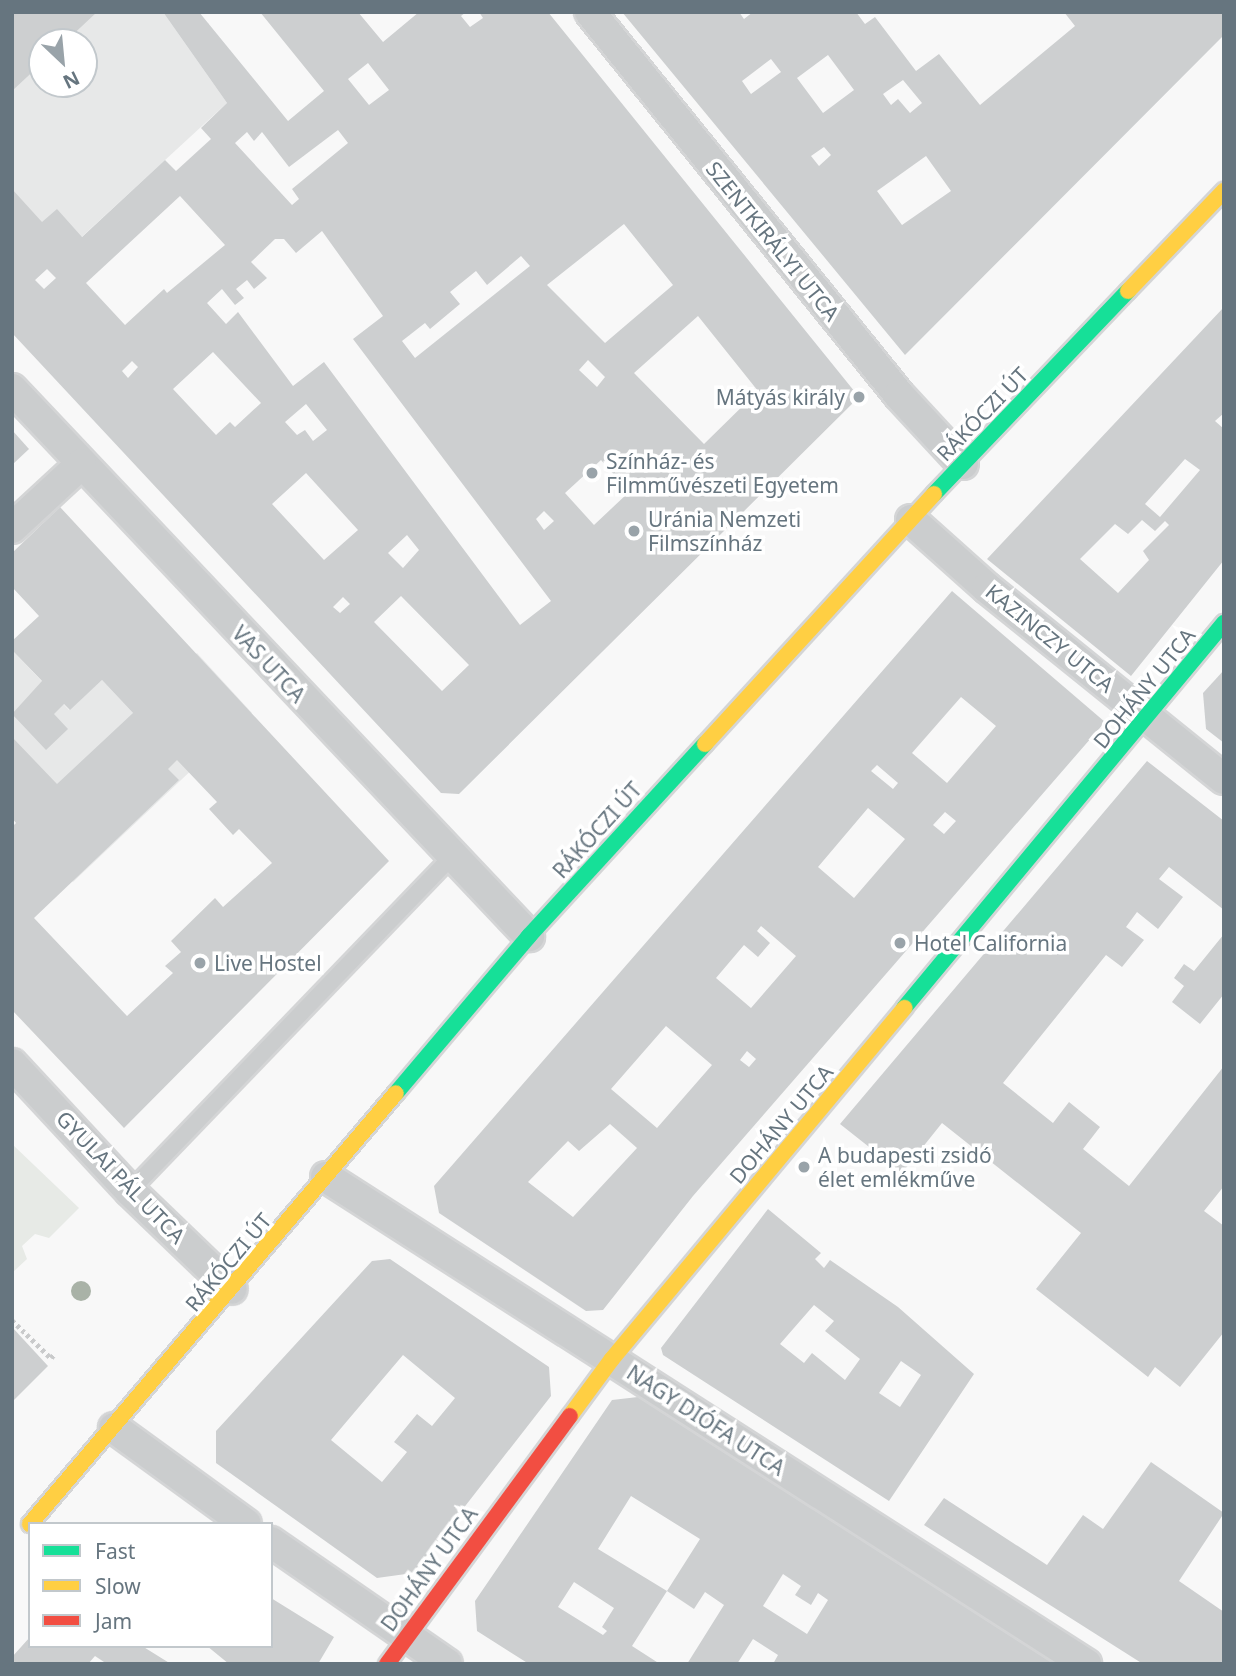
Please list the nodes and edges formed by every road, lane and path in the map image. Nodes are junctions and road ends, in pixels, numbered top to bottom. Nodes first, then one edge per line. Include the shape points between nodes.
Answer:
1 (590, 12) edge
2 (1224, 191) edge
3 (12, 389) edge
4 (81, 464) junction
5 (963, 464) junction
6 (911, 520) junction
7 (12, 528) edge
8 (1224, 624) edge
9 (1148, 717) junction
10 (1224, 779) edge
11 (451, 858) junction
12 (529, 936) junction
13 (12, 1064) edge
14 (326, 1177) junction
15 (130, 1191) junction
16 (232, 1289) junction
17 (12, 1320) edge
18 (39, 1337) dead end
19 (33, 1344) junction
20 (55, 1353) dead end
21 (612, 1359) junction
22 (114, 1428) junction
23 (31, 1522) edge
24 (243, 1522) edge
25 (273, 1543) edge
26 (403, 1637) junction
27 (387, 1664) edge
28 (447, 1664) edge
29 (1086, 1664) edge

1 - 5 street, SZENTKIRÁLYI UTCA via 899,395
2 - 5 main road, RÁKÓCZI ÚT
3 - 4 street, VAS UTCA
4 - 7 street
4 - 11 street, VAS UTCA
5 - 6 main road, RÁKÓCZI ÚT
6 - 9 street, KAZINCZY UTCA
6 - 12 main road, RÁKÓCZI ÚT
8 - 9 main road, DOHÁNY UTCA
9 - 10 street, KAZINCZY UTCA
9 - 21 main road, DOHÁNY UTCA via 767,1183
11 - 12 street, VAS UTCA
11 - 15 lane
12 - 14 main road, RÁKÓCZI ÚT
13 - 15 street, GYULAI PÁL UTCA
14 - 16 main road, RÁKÓCZI ÚT
14 - 21 street, NAGY DIÓFA UTCA
15 - 16 street, GYULAI PÁL UTCA
16 - 22 main road, RÁKÓCZI ÚT
17 - 19 path
18 - 19 path
19 - 20 path via 51,1358
21 - 26 main road, DOHÁNY UTCA
21 - 29 street, NAGY DIÓFA UTCA
22 - 23 main road, RÁKÓCZI ÚT
22 - 24 street
25 - 26 street
26 - 27 main road, DOHÁNY UTCA
26 - 28 street

